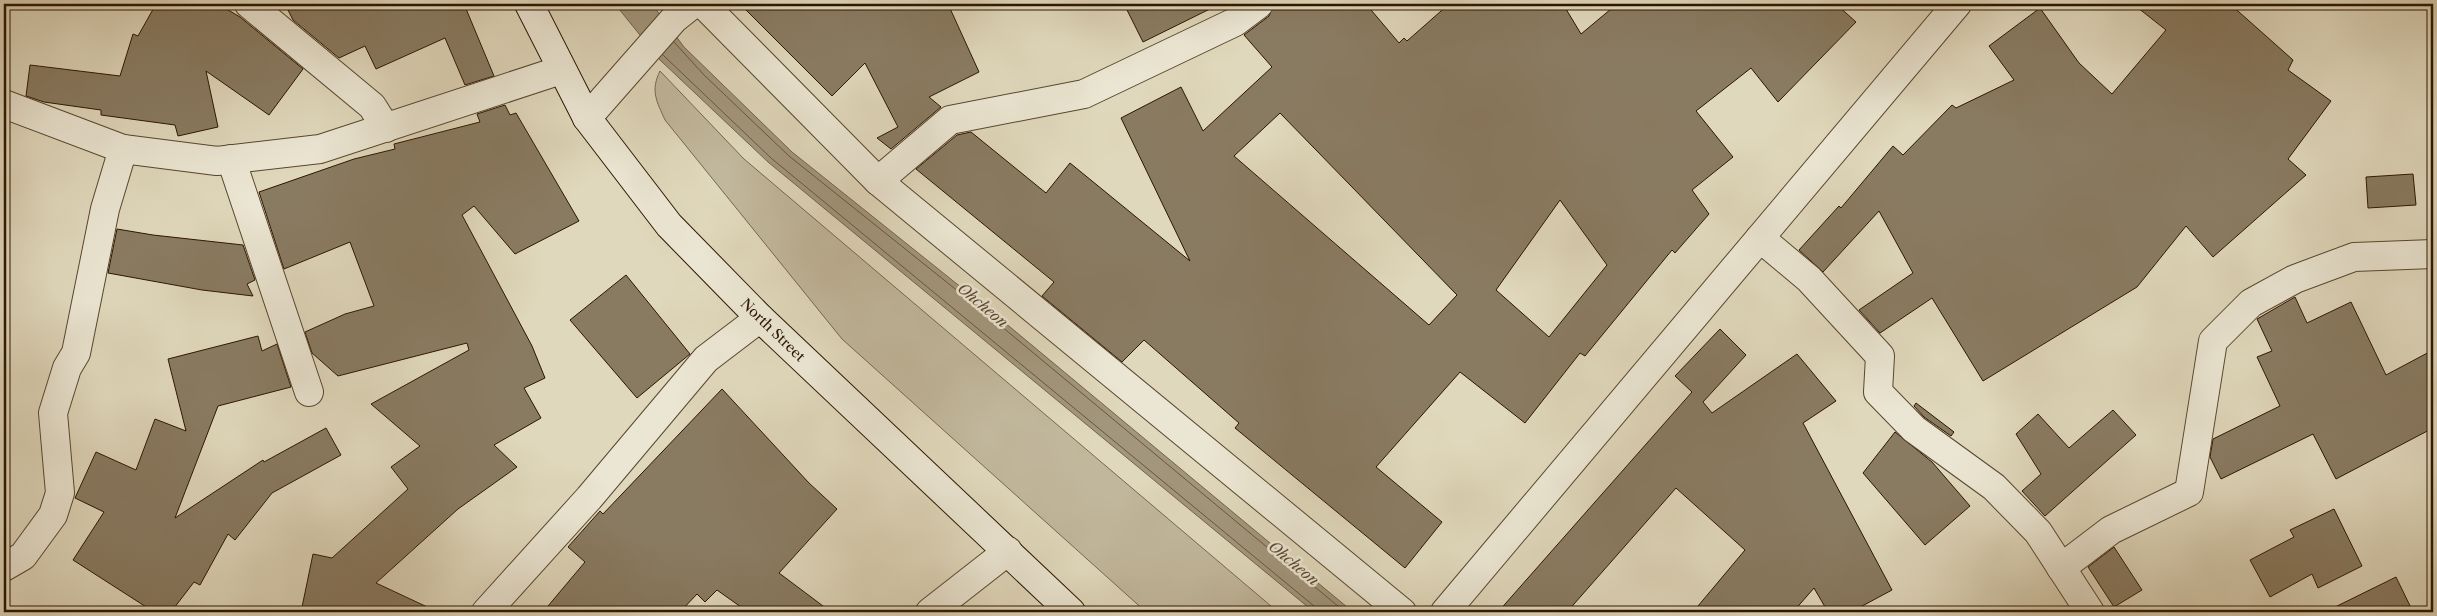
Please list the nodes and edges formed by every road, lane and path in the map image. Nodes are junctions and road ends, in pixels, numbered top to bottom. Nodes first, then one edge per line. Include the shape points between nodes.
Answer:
1 (249, 4) edge
2 (529, 4) edge
3 (703, 4) edge
4 (1259, 4) edge
5 (1957, 4) edge
6 (684, 11) edge
7 (561, 70) junction
8 (4, 104) edge
9 (587, 118) junction
10 (386, 128) junction
11 (123, 150) junction
12 (231, 159) junction
13 (878, 181) junction
14 (1760, 238) junction
15 (2433, 254) edge
16 (760, 318) junction
17 (309, 392) dead end
18 (1008, 551) junction
19 (4, 567) edge
20 (2061, 568) junction
21 (486, 612) edge
22 (930, 612) edge
23 (1071, 612) edge
24 (1402, 612) edge
25 (1445, 612) edge
26 (2087, 612) edge

1 - 10 street via 372,106
2 - 7 street, North Street
3 - 13 street
4 - 13 street via 1235,22 1084,94 950,120
5 - 14 street
6 - 9 street
7 - 9 street, North Street
7 - 10 street
8 - 11 street
9 - 16 street, North Street via 669,225
10 - 12 street via 320,149
11 - 12 street via 216,161
11 - 19 street via 105,209 76,353 67,368 53,413 60,493 53,515 23,556
12 - 17 street
13 - 24 street
14 - 20 street via 1809,279 1880,356 1878,392 1914,429 1994,487 2038,532
14 - 25 street
15 - 20 street via 2354,257 2295,279 2251,303 2213,341 2189,492 2111,530
16 - 18 street, North Street
16 - 21 street via 706,359 589,498
18 - 22 street
18 - 23 street, North Street
20 - 26 street

